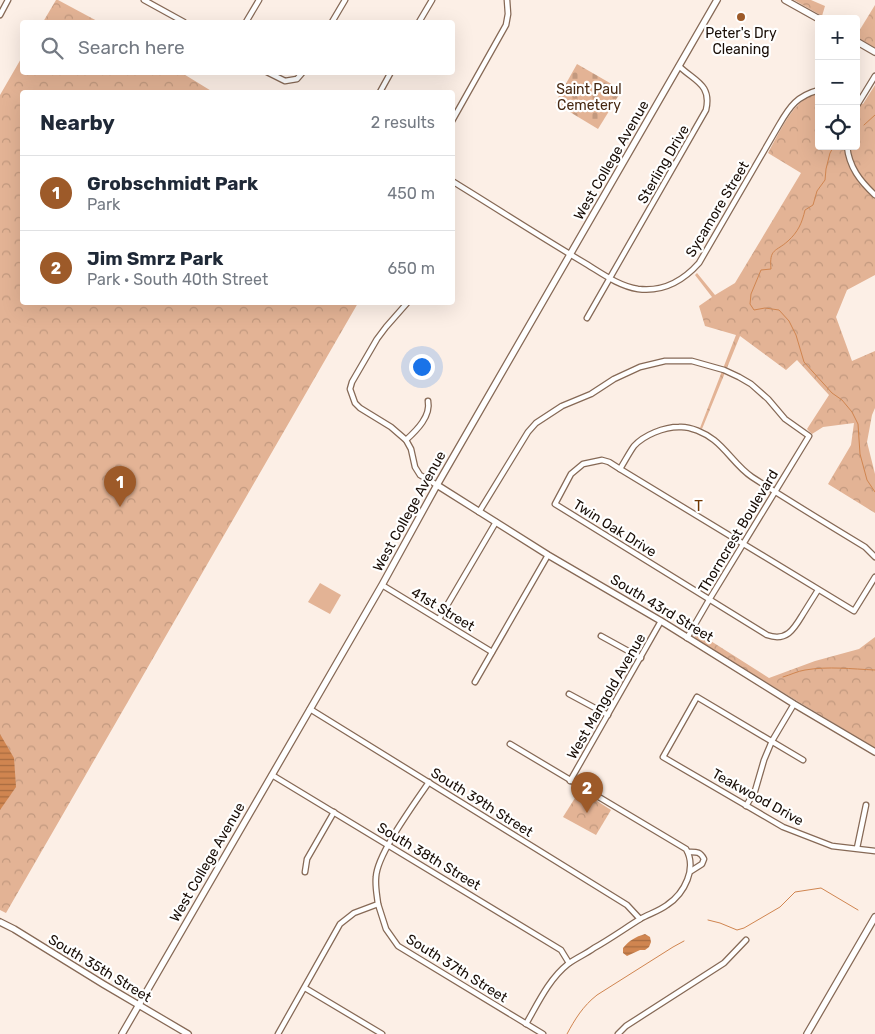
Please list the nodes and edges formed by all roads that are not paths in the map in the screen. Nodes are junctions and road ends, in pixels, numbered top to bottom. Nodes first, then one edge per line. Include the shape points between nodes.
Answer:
1 (8, 0) edge
2 (144, 0) edge
3 (259, 0) edge
4 (345, 0) edge
5 (432, 0) edge
6 (507, 0) edge
7 (717, 0) edge
8 (785, 0) edge
9 (0, 14) edge
10 (815, 17) edge
11 (180, 20) edge
12 (247, 20) edge
13 (333, 20) edge
14 (420, 20) edge
15 (860, 43) edge
16 (875, 52) edge
17 (679, 66) junction
18 (273, 75) edge
19 (300, 75) edge
20 (389, 75) edge
21 (875, 76) edge
22 (381, 90) edge
23 (815, 91) edge
24 (860, 96) edge
25 (455, 116) edge
26 (848, 150) edge
27 (455, 184) edge
28 (875, 195) edge
29 (571, 254) junction
30 (610, 278) junction
31 (405, 305) edge
32 (587, 318) dead end
33 (428, 400) dead end
34 (406, 440) junction
35 (620, 469) junction
36 (437, 485) junction
37 (775, 492) junction
38 (480, 512) junction
39 (496, 522) junction
40 (744, 544) junction
41 (548, 555) junction
42 (875, 557) edge
43 (875, 577) edge
44 (382, 585) junction
45 (818, 590) junction
46 (709, 600) junction
47 (439, 619) junction
48 (661, 622) junction
49 (601, 636) dead end
50 (687, 638) junction
51 (492, 652) junction
52 (641, 658) junction
53 (474, 682) dead end
54 (569, 694) dead end
55 (794, 704) junction
56 (310, 709) junction
57 (608, 715) junction
58 (772, 741) junction
59 (510, 744) dead end
60 (875, 752) edge
61 (802, 760) dead end
62 (272, 775) junction
63 (570, 781) junction
64 (429, 782) junction
65 (866, 805) dead end
66 (746, 806) junction
67 (334, 812) junction
68 (388, 845) junction
69 (857, 848) junction
70 (687, 851) junction
71 (875, 851) edge
72 (691, 871) junction
73 (305, 872) dead end
74 (378, 904) junction
75 (640, 919) junction
76 (874, 921) edge
77 (0, 922) edge
78 (746, 940) dead end
79 (569, 963) junction
80 (305, 988) junction
81 (138, 1005) junction
82 (526, 1024) junction
83 (122, 1034) edge
84 (188, 1034) edge
85 (278, 1034) edge
86 (382, 1034) edge
87 (543, 1034) edge
88 (618, 1034) edge
89 (807, 1034) edge

1 - 9 street
2 - 11 street
3 - 12 street
4 - 13 street
5 - 14 street
6 - 25 street via 506,26
7 - 17 street, West College Avenue
8 - 10 street
15 - 16 street
17 - 29 street, West College Avenue
17 - 30 street, Sterling Drive via 702,85 708,97 706,110
18 - 19 street via 285,81
20 - 22 street
21 - 24 street
23 - 30 street, Sycamore Street via 800,97 787,111 706,252 690,273 668,286 649,289 627,286
26 - 28 street via 855,173
27 - 29 street, Sycamore Street
29 - 30 street, Sycamore Street
29 - 36 street, West College Avenue
30 - 32 street, Sterling Drive
31 - 34 street via 377,339 350,389 360,408
33 - 34 street via 427,413
34 - 36 street via 420,475
35 - 37 street via 642,439 666,428 680,426 712,439 746,473
35 - 40 street, Twin Oak Drive
35 - 46 street, Twin Oak Drive via 602,460 583,464 571,474 555,504
36 - 38 street, South 43rd Street
36 - 44 street, West College Avenue
37 - 38 street, Thorncrest Boulevard via 809,436 739,377 692,361 665,361 640,367 614,379 536,423
37 - 40 street, Thorncrest Boulevard
37 - 42 street via 865,547
38 - 39 street, South 43rd Street
39 - 41 street, South 43rd Street
39 - 47 street
40 - 45 street, Twin Oak Drive
40 - 46 street, Thorncrest Boulevard
41 - 48 street, South 43rd Street
41 - 51 street
43 - 45 street, Twin Oak Drive via 854,611
44 - 47 street, 41st Street
44 - 56 street, West College Avenue
45 - 46 street via 794,628 780,637 767,635
46 - 50 street, Thorncrest Boulevard
47 - 51 street, 41st Street
48 - 50 street, South 43rd Street
48 - 52 street, West Mangold Avenue
49 - 52 street
50 - 55 street, South 43rd Street
51 - 53 street
52 - 57 street, West Mangold Avenue
54 - 57 street
55 - 58 street
55 - 60 street, South 43rd Street
56 - 62 street, West College Avenue
56 - 64 street, South 39th Street
57 - 63 street, West Mangold Avenue
58 - 61 street
58 - 66 street via 755,791
58 - 66 street, Teakwood Drive via 698,697 663,757
59 - 63 street
62 - 67 street, South 38th Street
62 - 81 street, West College Avenue
63 - 70 street
64 - 68 street
64 - 75 street, South 39th Street via 627,905
65 - 69 street
66 - 69 street, Teakwood Drive via 783,827 832,846
67 - 68 street, South 38th Street
67 - 73 street via 307,859
68 - 74 street via 376,876
68 - 79 street, South 38th Street via 561,950
69 - 71 street, Teakwood Drive
70 - 72 street
70 - 72 street via 698,852 704,859
72 - 75 street via 686,883 668,905
74 - 80 street via 354,913 340,924
74 - 82 street, South 37th Street via 386,929 398,946
75 - 79 street
76 - 89 street
77 - 81 street, South 35th Street
78 - 88 street via 724,963
79 - 82 street via 556,975
80 - 85 street
80 - 86 street
81 - 83 street, West College Avenue
81 - 84 street, South 35th Street
82 - 87 street, South 37th Street

